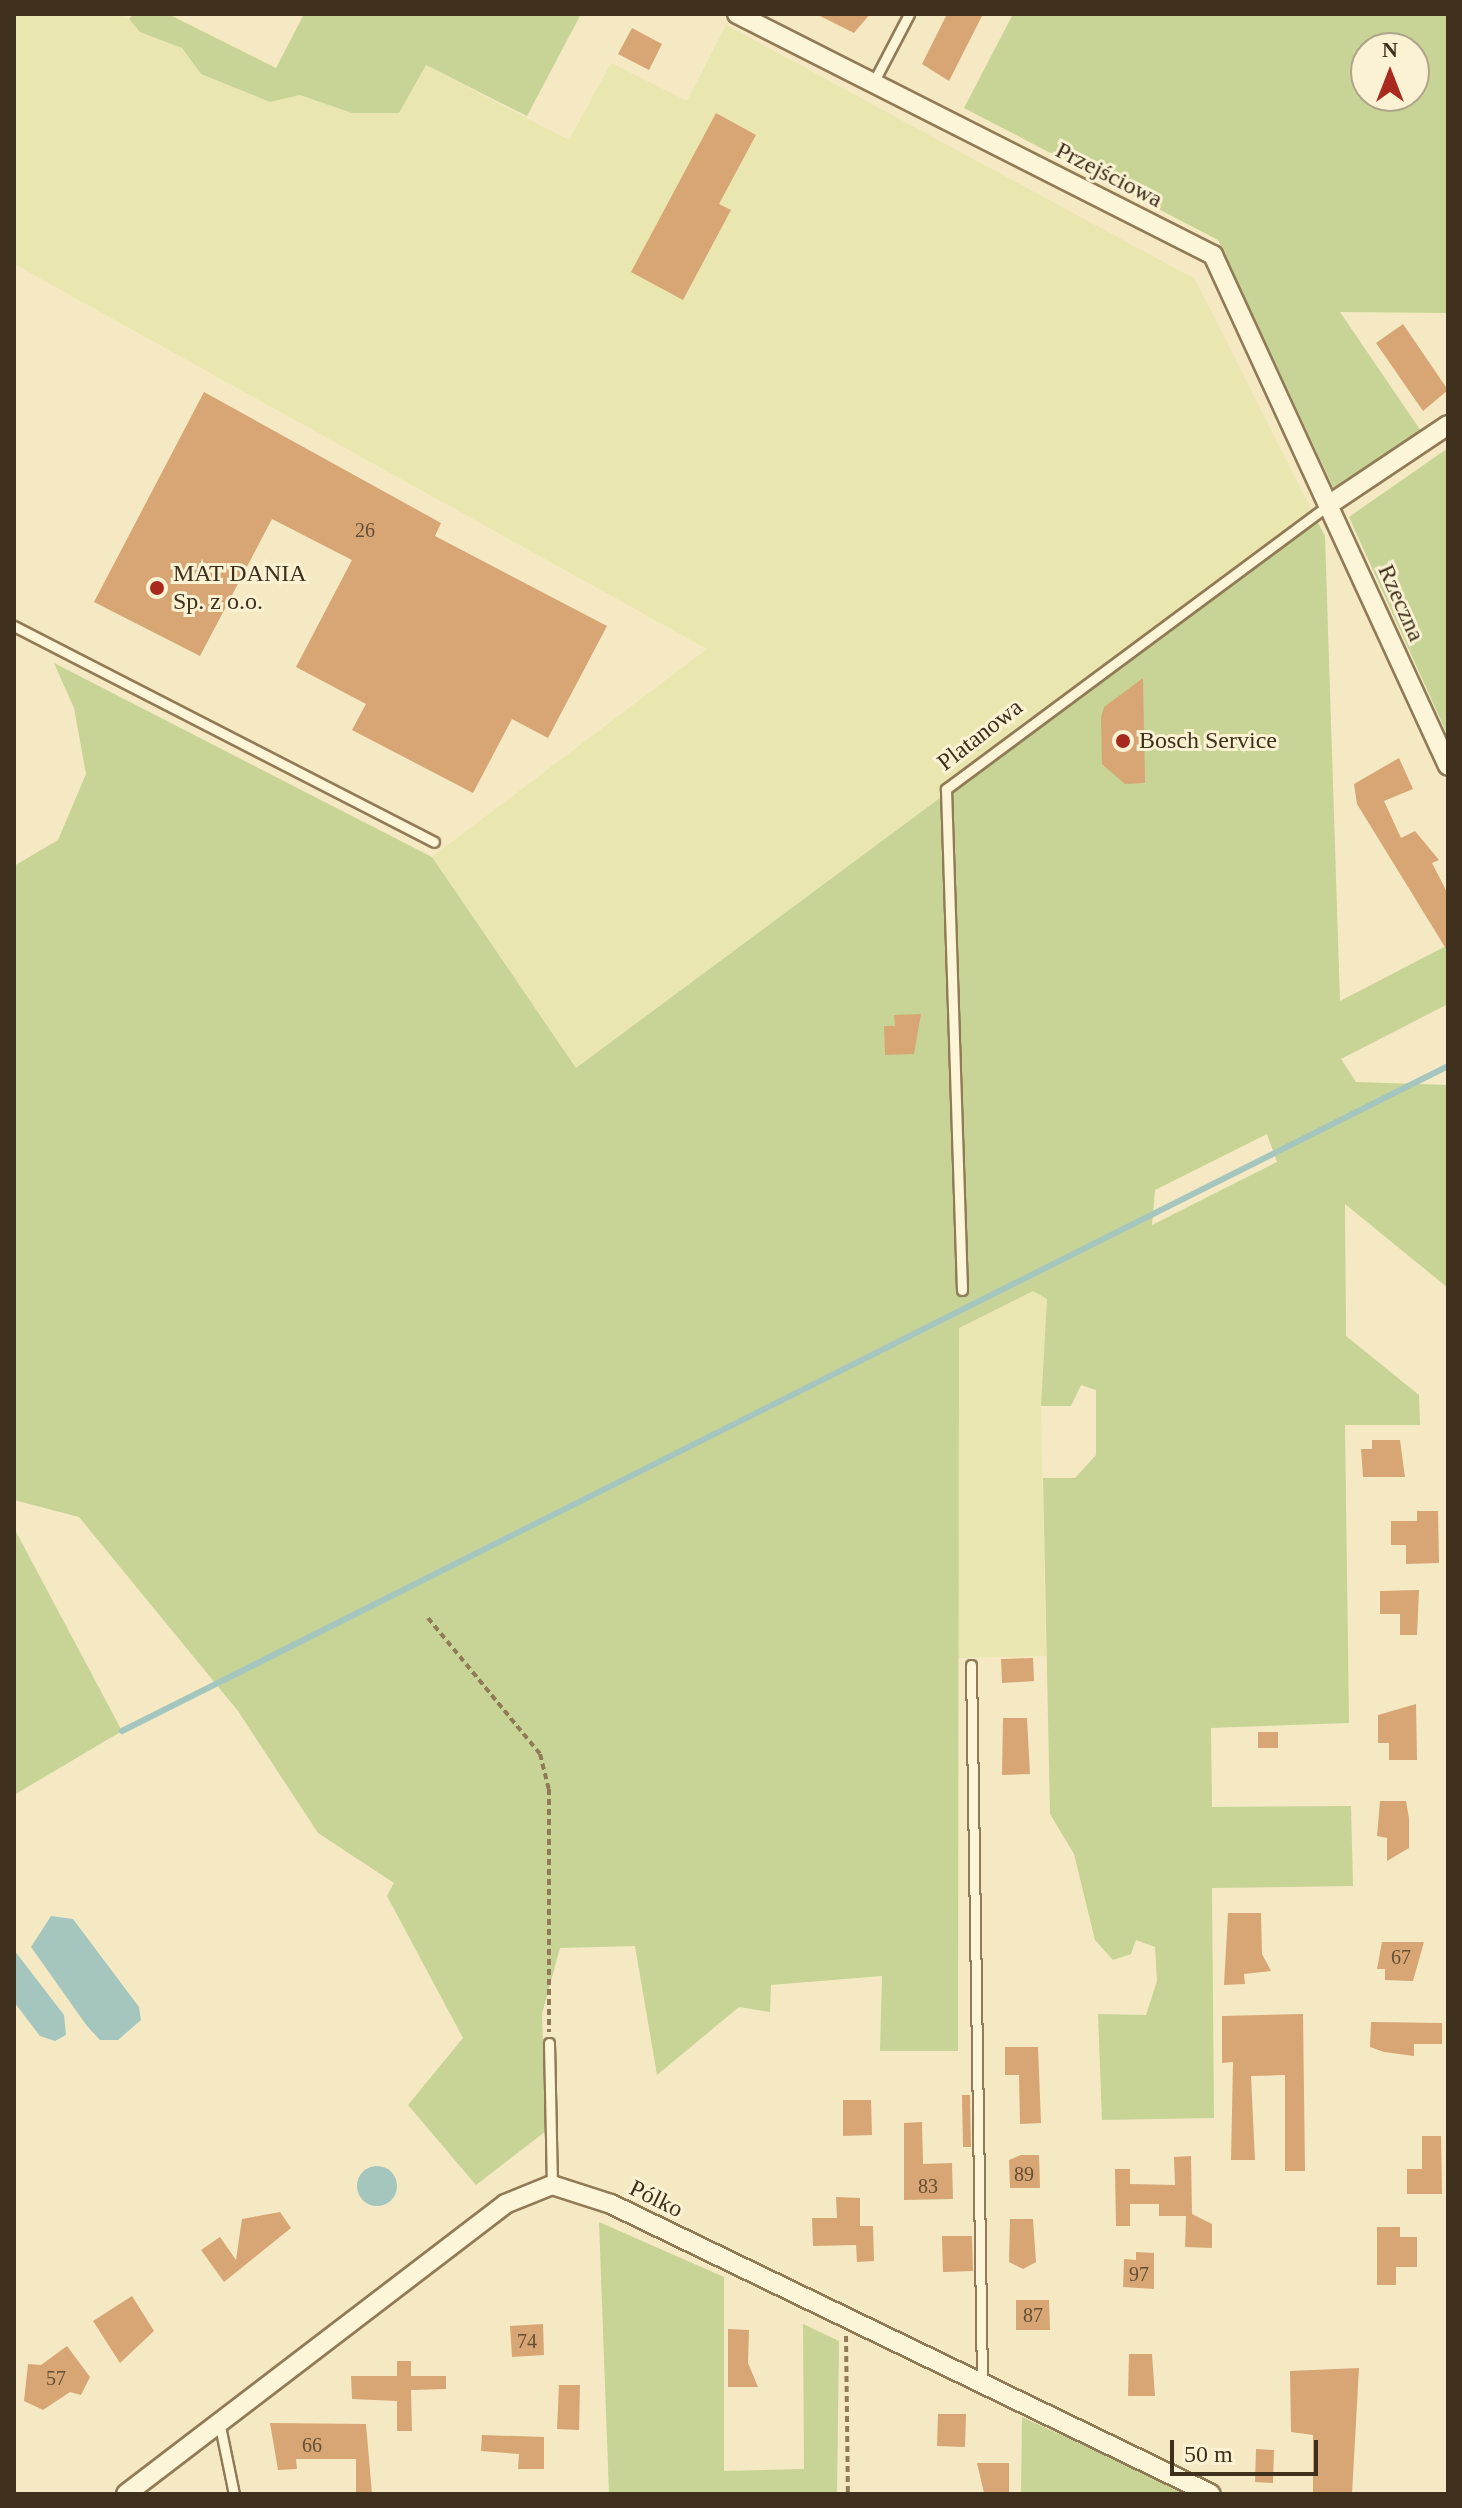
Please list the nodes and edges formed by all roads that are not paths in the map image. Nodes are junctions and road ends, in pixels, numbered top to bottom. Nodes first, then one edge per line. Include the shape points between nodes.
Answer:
1 (737, 14) edge
2 (909, 14) edge
3 (873, 83) junction
4 (1448, 425) edge
5 (1330, 504) junction
6 (14, 626) edge
7 (1448, 766) edge
8 (434, 842) dead end
9 (962, 1290) dead end
10 (971, 1665) dead end
11 (549, 2043) road end
12 (552, 2185) junction
13 (982, 2385) junction
14 (220, 2426) junction
15 (126, 2494) edge
16 (234, 2494) edge
17 (1211, 2494) edge

1 - 3 street, Przejściowa
2 - 3 lane
3 - 5 street, Przejściowa via 1213,255
4 - 5 street, Platanowa
5 - 7 street, Rzeczna
5 - 9 lane, Platanowa via 946,789
6 - 8 lane
10 - 13 lane
11 - 12 lane
12 - 13 street, Pólko via 611,2204
12 - 14 street via 505,2204
13 - 17 street, Pólko
14 - 15 street
14 - 16 lane

